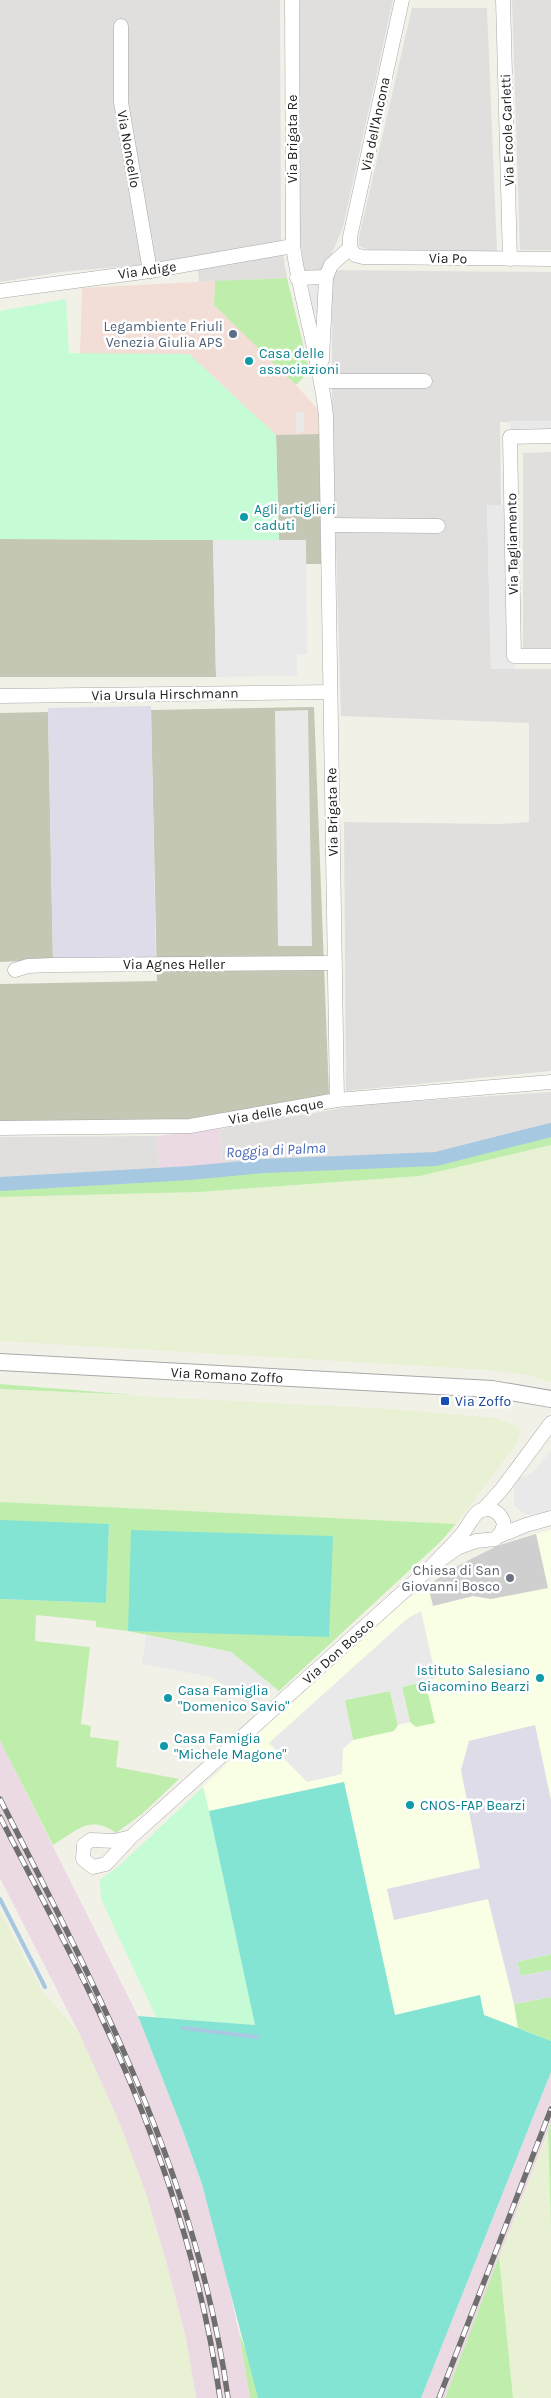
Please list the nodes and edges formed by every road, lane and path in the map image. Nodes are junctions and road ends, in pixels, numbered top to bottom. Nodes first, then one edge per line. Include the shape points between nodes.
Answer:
1 (292, 0) edge
2 (402, 0) edge
3 (503, 0) edge
4 (121, 26) dead end
5 (293, 246) junction
6 (350, 248) junction
7 (510, 259) junction
8 (551, 260) edge
9 (150, 271) junction
10 (326, 277) junction
11 (297, 278) junction
12 (0, 291) edge
13 (324, 324) junction
14 (309, 325) junction
15 (322, 378) junction
16 (425, 381) dead end
17 (551, 436) edge
18 (328, 525) junction
19 (438, 526) dead end
20 (551, 656) edge
21 (330, 692) junction
22 (0, 696) edge
23 (334, 963) junction
24 (15, 970) dead end
25 (551, 1082) edge
26 (337, 1100) junction
27 (0, 1128) edge
28 (0, 1362) edge
29 (455, 1388) junction
30 (551, 1399) edge
31 (551, 1408) edge
32 (551, 1423) edge
33 (502, 1489) junction
34 (482, 1510) junction
35 (500, 1515) junction
36 (551, 1518) edge
37 (472, 1522) junction
38 (526, 1525) junction
39 (499, 1536) junction
40 (482, 1540) junction
41 (432, 1566) junction
42 (131, 1837) dead end

1 - 5 street, Via Brigata Re
2 - 6 street, Via dell'Ancona
3 - 7 street, Via Ercole Carletti
4 - 9 street, Via Noncello via 121,102
5 - 9 street, Via Adige
5 - 11 street, Via Brigata Re
6 - 7 street, Via Po via 363,258
6 - 10 street via 331,265
7 - 8 street, Via Po
9 - 12 street, Via Adige
10 - 11 street
10 - 13 street, Via Brigata Re
11 - 14 street, Via Brigata Re
13 - 14 street
13 - 15 street, Via Brigata Re
14 - 15 street, Via Brigata Re
15 - 16 street
15 - 18 street, Via Brigata Re
17 - 20 street, Via Tagliamento via 510,437 514,656
18 - 19 street
18 - 21 street, Via Brigata Re
21 - 22 street, Via Ursula Hirschmann
21 - 23 street, Via Brigata Re
23 - 24 street, Via Agnes Heller via 45,965
23 - 26 street, Via Brigata Re
25 - 26 street, Via delle Acque
26 - 27 street, Via delle Acque via 190,1126
28 - 29 street, Via Romano Zoffo
29 - 30 street, Via Romano Zoffo via 512,1391
29 - 31 street, Via Romano Zoffo
32 - 33 street, Via Don Bosco
33 - 34 street, Via Don Bosco
33 - 35 street
34 - 35 street via 491,1509
34 - 37 street, Via Don Bosco
35 - 38 street
35 - 39 street via 503,1529
36 - 38 street, Via Don Bosco
37 - 40 street via 472,1529
37 - 41 street, Via Don Bosco
38 - 39 street, Via Don Bosco
39 - 40 street, Via Don Bosco
40 - 41 street, Via Don Bosco via 457,1548
41 - 42 street, Via Don Bosco

